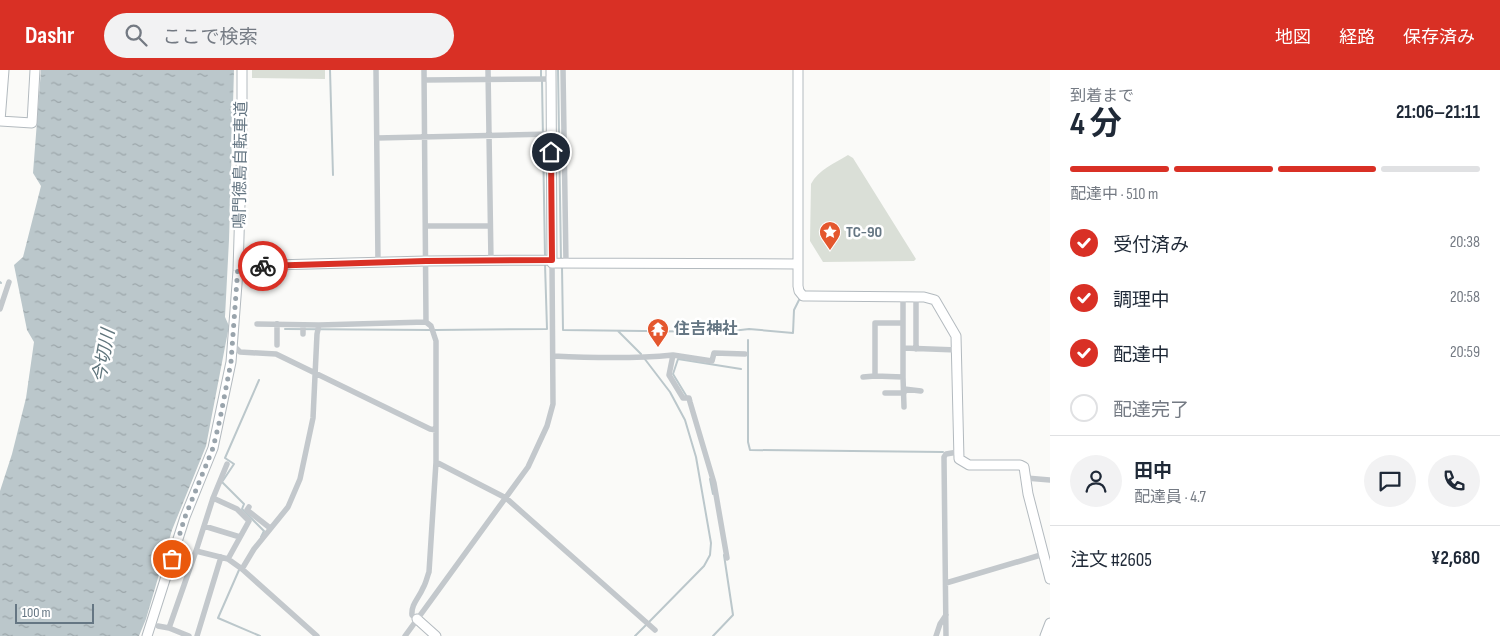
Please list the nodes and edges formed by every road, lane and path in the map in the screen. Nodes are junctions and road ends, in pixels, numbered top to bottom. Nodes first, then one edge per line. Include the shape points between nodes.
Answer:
1 (4, 70) edge
2 (35, 70) edge
3 (242, 70) edge
4 (376, 70) edge
5 (424, 70) edge
6 (488, 70) edge
7 (563, 70) edge
8 (798, 70) edge
9 (551, 75) edge
10 (424, 80) junction
11 (489, 80) junction
12 (0, 121) edge
13 (551, 134) junction
14 (489, 135) junction
15 (424, 136) junction
16 (377, 138) junction
17 (426, 226) junction
18 (490, 226) junction
19 (426, 261) junction
20 (491, 261) junction
21 (552, 262) junction
22 (378, 263) junction
23 (566, 263) junction
24 (798, 264) junction
25 (238, 266) junction
26 (10, 282) dead end
27 (903, 297) junction
28 (916, 297) junction
29 (0, 309) edge
30 (426, 322) junction
31 (903, 323) junction
32 (257, 324) dead end
33 (277, 324) junction
34 (303, 325) junction
35 (320, 325) junction
36 (304, 334) dead end
37 (233, 344) junction
38 (277, 345) dead end
39 (903, 348) junction
40 (916, 349) junction
41 (957, 350) junction
42 (745, 354) dead end
43 (672, 355) junction
44 (554, 356) junction
45 (315, 373) junction
46 (875, 376) junction
47 (903, 376) junction
48 (863, 377) dead end
49 (904, 391) junction
50 (921, 391) dead end
51 (884, 393) dead end
52 (904, 407) dead end
53 (436, 430) junction
54 (958, 452) junction
55 (436, 462) junction
56 (227, 464) dead end
57 (1026, 478) junction
58 (1050, 480) edge
59 (213, 498) junction
60 (506, 498) junction
61 (249, 507) dead end
62 (204, 526) junction
63 (270, 528) junction
64 (240, 537) junction
65 (196, 551) junction
66 (1044, 554) junction
67 (221, 558) junction
68 (727, 558) dead end
69 (228, 559) junction
70 (242, 569) junction
71 (1050, 579) edge
72 (946, 583) junction
73 (946, 615) junction
74 (417, 619) junction
75 (1050, 623) edge
76 (158, 626) dead end
77 (169, 628) junction
78 (655, 630) dead end
79 (147, 636) edge
80 (189, 636) edge
81 (196, 636) edge
82 (317, 636) edge
83 (405, 636) edge
84 (436, 636) edge
85 (936, 636) edge
86 (946, 636) edge
87 (1045, 636) edge

1 - 12 street
2 - 12 street via 32,123
3 - 25 street, 鳴門徳島自転車道
4 - 16 street
5 - 10 street
6 - 11 street
7 - 23 street
8 - 24 street
9 - 11 street
9 - 13 street
10 - 11 street
10 - 15 street
11 - 14 street
13 - 14 street
13 - 21 street
14 - 15 street
14 - 18 street
15 - 16 street
15 - 17 street
16 - 22 street
17 - 18 street
17 - 19 street
18 - 20 street
19 - 20 street
19 - 22 street
19 - 30 street
20 - 21 street
21 - 23 street
21 - 44 street
22 - 25 street
23 - 24 street
24 - 27 street via 798,286 803,296
25 - 37 street, 鳴門徳島自転車道
26 - 29 street
27 - 28 street
27 - 31 street
28 - 40 street
28 - 41 street via 935,300 956,336
30 - 35 street
30 - 53 street via 431,326 436,341
31 - 39 street
31 - 46 street via 875,323
32 - 33 street
33 - 34 street
33 - 38 street
34 - 35 street
34 - 36 street
35 - 45 street via 316,334
37 - 45 street via 240,352 276,354
37 - 79 street, 鳴門徳島自転車道 via 213,448 185,517
39 - 40 street
39 - 47 street
40 - 41 street
41 - 54 street
42 - 43 street via 714,353 712,360
43 - 44 street
43 - 68 street via 669,375 690,402 714,482
44 - 60 street via 553,404 547,426 528,467
45 - 53 street
45 - 63 street via 313,418 300,480 288,506
46 - 47 street
46 - 48 street
47 - 49 street
49 - 50 street
49 - 51 street
49 - 52 street
53 - 55 street
54 - 57 street via 959,459 969,465 1020,465 1024,467
54 - 72 street via 944,457
55 - 60 street
55 - 74 street via 428,572 412,606 412,615
56 - 59 street
57 - 58 street
57 - 66 street
59 - 62 street
59 - 64 street via 237,509 249,521
60 - 74 street
60 - 78 street
61 - 63 street via 247,510
62 - 64 street
62 - 65 street
63 - 70 street
64 - 69 street
65 - 67 street
65 - 77 street
66 - 71 street
66 - 72 street
67 - 69 street
67 - 81 street
69 - 70 street
70 - 82 street
72 - 73 street
73 - 85 street
73 - 86 street
74 - 83 street
74 - 84 street
75 - 87 street
76 - 77 street
77 - 80 street

